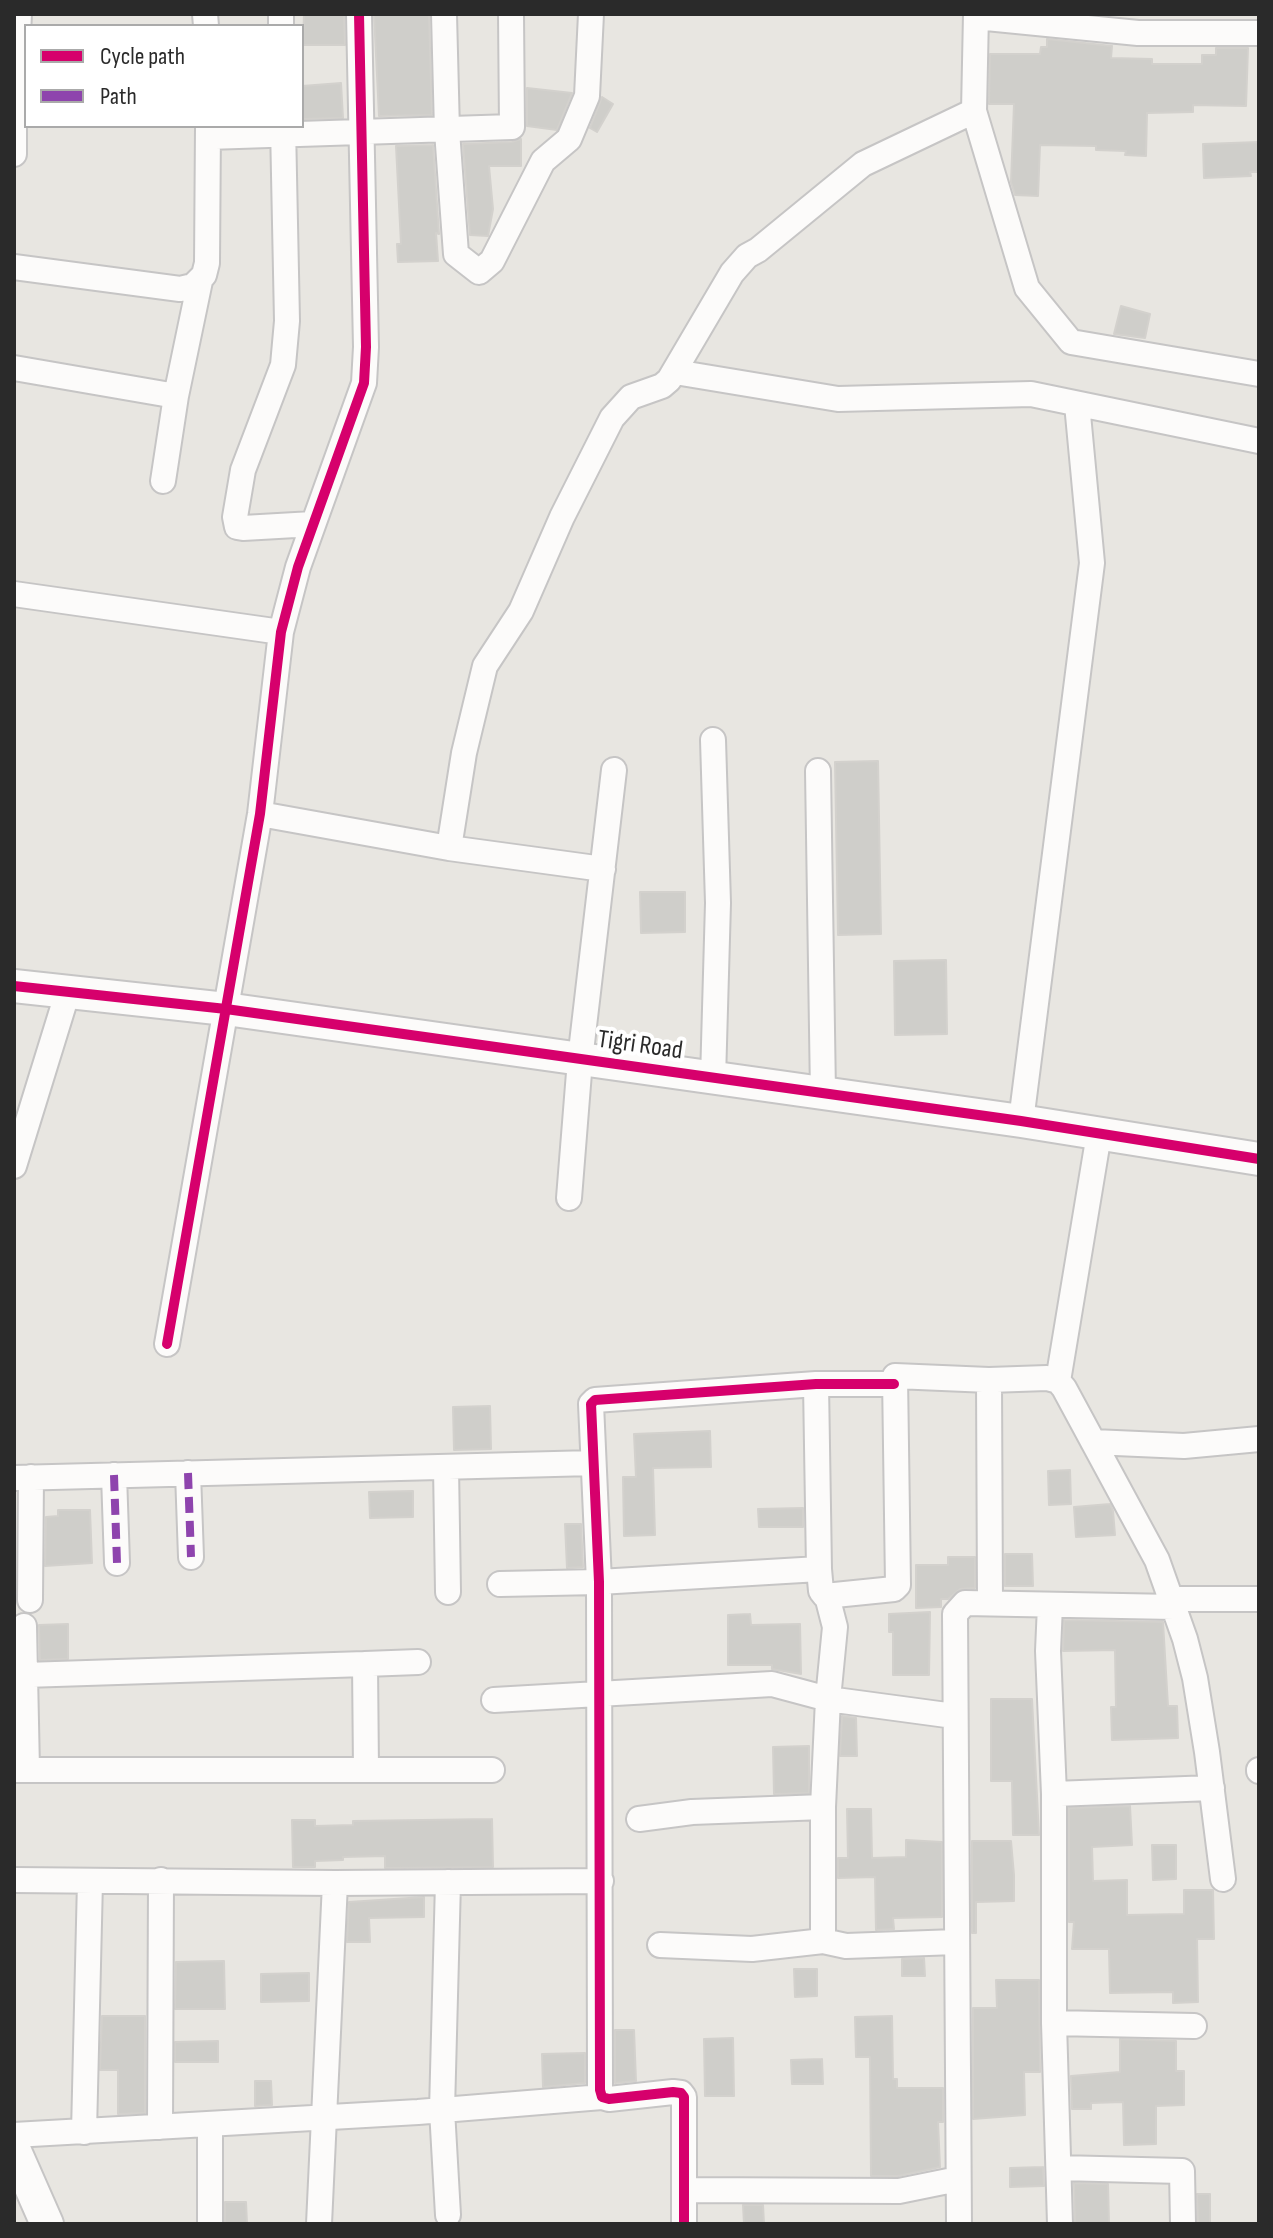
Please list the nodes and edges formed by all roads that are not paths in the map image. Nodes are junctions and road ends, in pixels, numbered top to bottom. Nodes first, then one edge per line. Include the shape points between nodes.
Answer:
1 (19, 14) edge
2 (359, 14) edge
3 (444, 14) edge
4 (511, 14) edge
5 (591, 14) edge
6 (976, 16) edge
7 (1185, 23) edge
8 (1259, 33) edge
9 (974, 111) junction
10 (14, 116) edge
11 (362, 130) junction
12 (283, 131) edge
13 (447, 131) junction
14 (208, 132) edge
15 (14, 154) edge
16 (14, 267) edge
17 (200, 281) junction
18 (14, 368) edge
19 (675, 372) junction
20 (1259, 374) edge
21 (176, 396) junction
22 (1077, 404) junction
23 (1259, 441) edge
24 (163, 481) dead end
25 (313, 524) junction
26 (14, 594) edge
27 (281, 632) junction
28 (713, 740) dead end
29 (614, 770) dead end
30 (818, 771) dead end
31 (260, 814) junction
32 (449, 848) junction
33 (603, 869) junction
34 (14, 986) edge
35 (68, 991) junction
36 (226, 1009) junction
37 (580, 1060) junction
38 (713, 1079) junction
39 (823, 1094) junction
40 (1021, 1121) junction
41 (1099, 1134) junction
42 (1259, 1159) edge
43 (14, 1166) edge
44 (569, 1198) dead end
45 (167, 1344) dead end
46 (989, 1380) junction
47 (1058, 1381) junction
48 (816, 1384) junction
49 (894, 1384) junction
50 (1259, 1439) edge
51 (1093, 1442) junction
52 (593, 1463) junction
53 (446, 1467) junction
54 (188, 1473) junction
55 (114, 1475) junction
56 (23, 1477) edge
57 (191, 1557) dead end
58 (117, 1563) dead end
59 (819, 1569) junction
60 (599, 1582) junction
61 (500, 1584) dead end
62 (448, 1592) dead end
63 (827, 1596) junction
64 (1259, 1599) edge
65 (30, 1600) dead end
66 (990, 1603) junction
67 (1172, 1603) junction
68 (1050, 1605) junction
69 (24, 1626) dead end
70 (418, 1662) dead end
71 (365, 1664) junction
72 (25, 1675) junction
73 (600, 1695) junction
74 (828, 1699) junction
75 (494, 1700) dead end
76 (954, 1716) junction
77 (20, 1770) edge
78 (366, 1770) junction
79 (492, 1770) dead end
80 (1212, 1788) junction
81 (1054, 1794) junction
82 (823, 1807) junction
83 (639, 1819) dead end
84 (1223, 1879) dead end
85 (14, 1880) edge
86 (161, 1880) junction
87 (90, 1881) junction
88 (601, 1881) junction
89 (448, 1882) junction
90 (335, 1883) junction
91 (823, 1941) junction
92 (956, 1942) junction
93 (660, 1945) dead end
94 (1054, 2023) junction
95 (1194, 2026) dead end
96 (602, 2097) junction
97 (442, 2110) junction
98 (325, 2117) junction
99 (210, 2124) junction
100 (160, 2127) junction
101 (84, 2132) junction
102 (14, 2135) edge
103 (14, 2149) edge
104 (1059, 2168) junction
105 (958, 2179) junction
106 (684, 2190) junction
107 (448, 2215) dead end
108 (47, 2224) edge
109 (210, 2224) edge
110 (319, 2224) edge
111 (684, 2224) edge
112 (959, 2224) edge
113 (1060, 2224) edge
114 (1183, 2224) edge

1 - 10 street
2 - 11 street
3 - 13 street
4 - 13 street via 512,127
5 - 13 street via 587,96 569,139 543,161 492,261 479,272 456,254
6 - 7 street via 1138,33
6 - 9 street
7 - 8 street
9 - 19 street via 863,164 747,256
9 - 20 street via 1027,288 1071,342
10 - 15 street
11 - 12 street
11 - 13 street
11 - 25 street via 366,365 360,397
12 - 14 street
12 - 25 street via 283,365 243,470 235,517 237,527 243,528
14 - 17 street via 207,263
16 - 17 street via 180,289
17 - 21 street
18 - 21 street
19 - 22 street via 838,399 1031,394
19 - 32 street via 662,386 631,397 612,418 521,611 485,666
21 - 24 street
22 - 23 street
22 - 40 street via 1092,563
25 - 27 street
26 - 27 street
27 - 31 street
28 - 38 street via 718,903
29 - 33 street
30 - 39 street
31 - 32 street
31 - 36 street
32 - 33 street
33 - 37 street
34 - 35 street, Tigri Road
35 - 36 street, Tigri Road
35 - 43 street
36 - 37 street, Tigri Road
36 - 45 street
37 - 38 street, Tigri Road
37 - 44 street
38 - 39 street, Tigri Road
39 - 40 street, Tigri Road
40 - 41 street, Tigri Road
41 - 42 street, Tigri Road
41 - 47 street
46 - 47 street
46 - 49 street via 895,1376
46 - 66 street
47 - 51 street
48 - 49 street
48 - 52 street via 595,1400
48 - 59 street
49 - 63 street via 898,1585
50 - 51 street via 1184,1446
51 - 67 street via 1157,1560
52 - 53 street
52 - 60 street
53 - 54 street
53 - 62 street
54 - 55 street
54 - 57 street
55 - 56 street
55 - 58 street
56 - 65 street
59 - 60 street
59 - 63 street
60 - 61 street
60 - 73 street
63 - 74 street via 835,1627
64 - 67 street
66 - 68 street
66 - 76 street via 965,1603 955,1614
67 - 68 street
67 - 80 street via 1195,1678
68 - 81 street
69 - 72 street
70 - 71 street
71 - 72 street
71 - 78 street
72 - 77 street
73 - 74 street via 772,1684
73 - 75 street
73 - 88 street
74 - 76 street
74 - 82 street
76 - 92 street
77 - 78 street
78 - 79 street
80 - 81 street
80 - 84 street
81 - 94 street
82 - 83 street
82 - 91 street
85 - 87 street
86 - 87 street
86 - 90 street
86 - 100 street
87 - 101 street
88 - 89 street
88 - 96 street
89 - 90 street
89 - 97 street
90 - 98 street
91 - 92 street via 846,1946
91 - 93 street via 752,1949
92 - 105 street
94 - 95 street
94 - 104 street
96 - 97 street
96 - 106 street via 681,2093
97 - 98 street
97 - 107 street
98 - 99 street
98 - 110 street
99 - 100 street
99 - 109 street
100 - 101 street
101 - 102 street
103 - 108 street
104 - 113 street
104 - 114 street via 1182,2171
105 - 106 street via 899,2191
105 - 112 street
106 - 111 street

